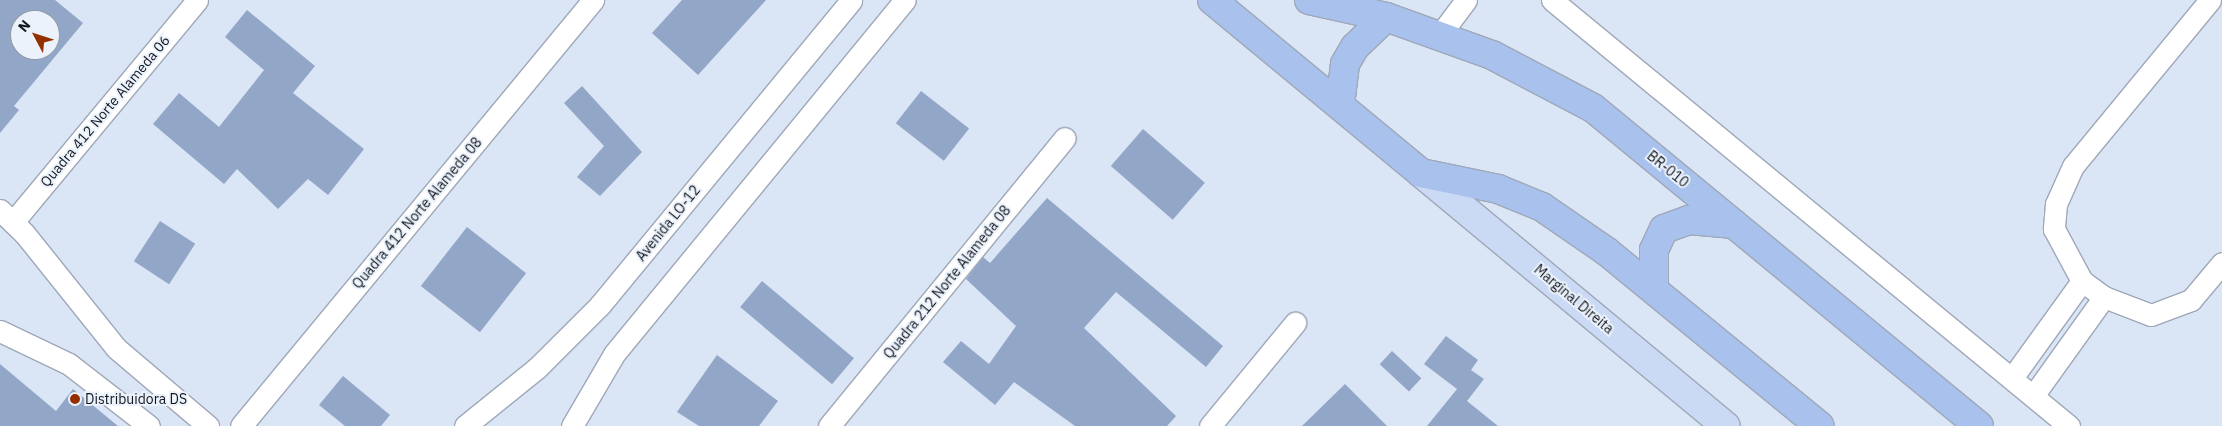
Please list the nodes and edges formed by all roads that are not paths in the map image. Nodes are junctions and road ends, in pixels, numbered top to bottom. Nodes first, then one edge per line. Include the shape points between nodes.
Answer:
1 (197, 0) edge
2 (594, 0) edge
3 (851, 0) edge
4 (905, 0) edge
5 (1212, 0) edge
6 (1309, 0) edge
7 (1466, 0) edge
8 (1552, 0) edge
9 (2210, 0) edge
10 (1386, 17) junction
11 (1439, 36) junction
12 (1340, 105) junction
13 (1065, 138) dead end
14 (1421, 173) junction
15 (6, 216) edge
16 (1734, 224) junction
17 (2222, 263) edge
18 (2082, 281) junction
19 (1654, 290) junction
20 (2104, 297) junction
21 (1295, 323) dead end
22 (0, 331) edge
23 (2012, 378) junction
24 (2033, 396) junction
25 (149, 426) edge
26 (208, 426) edge
27 (241, 426) edge
28 (465, 426) edge
29 (572, 426) edge
30 (829, 426) edge
31 (1210, 426) edge
32 (1726, 426) edge
33 (1820, 426) edge
34 (1979, 426) edge
35 (2069, 426) edge

1 - 15 street, Quadra 412 Norte Alameda 06
2 - 27 street, Quadra 412 Norte Alameda 08
3 - 28 street, Avenida LO-12 via 600,305 537,368
4 - 29 street via 614,354
5 - 12 highway
6 - 10 highway, BR-010
7 - 11 street
8 - 23 street
9 - 18 street via 2073,166 2056,204 2054,229
10 - 11 highway, BR-010
10 - 12 highway via 1355,48 1345,64
11 - 16 highway, BR-010 via 1492,55 1593,108
12 - 14 highway
13 - 30 street, Quadra 212 Norte Alameda 08
14 - 19 highway via 1498,189 1542,207
14 - 32 main road, Marginal Direita
15 - 26 street via 116,348
16 - 19 highway via 1689,220 1664,229 1654,250
16 - 34 highway, BR-010
17 - 20 street via 2191,300 2151,315
18 - 20 street
18 - 23 street
19 - 33 highway
20 - 24 street
21 - 31 street
22 - 25 street via 69,364
23 - 24 street
24 - 35 street

